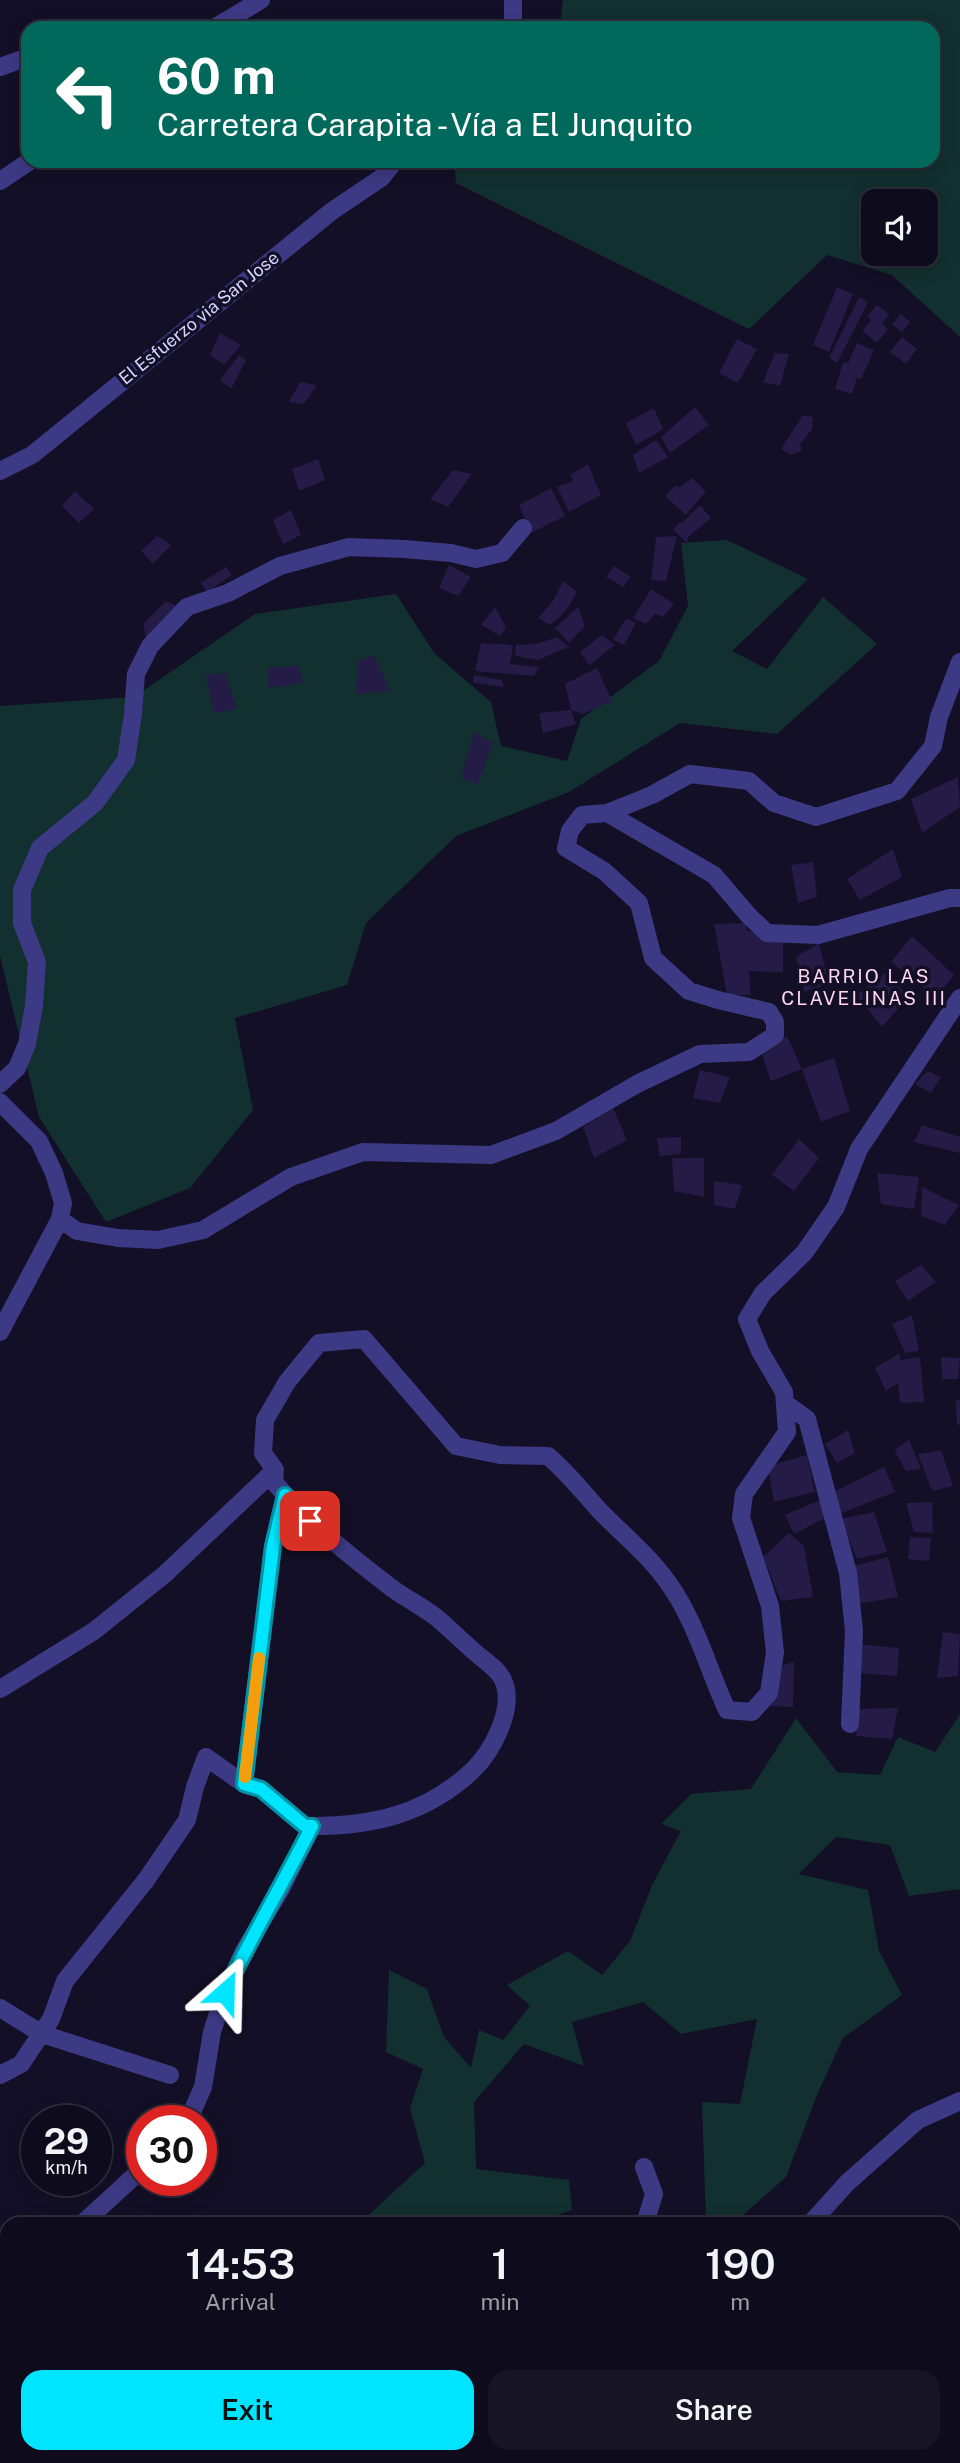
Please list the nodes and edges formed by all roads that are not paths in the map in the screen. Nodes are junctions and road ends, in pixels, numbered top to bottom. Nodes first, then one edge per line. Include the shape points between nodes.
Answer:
1 (261, 0) edge
2 (513, 0) edge
3 (226, 21) edge
4 (513, 21) edge
5 (21, 60) edge
6 (0, 67) edge
7 (21, 167) edge
8 (389, 168) edge
9 (0, 181) edge
10 (0, 471) edge
11 (523, 528) dead end
12 (960, 662) edge
13 (607, 813) junction
14 (960, 898) edge
15 (960, 998) edge
16 (0, 1084) edge
17 (0, 1102) edge
18 (60, 1219) junction
19 (0, 1332) edge
20 (785, 1403) junction
21 (275, 1470) junction
22 (285, 1495) junction
23 (0, 1689) edge
24 (850, 1724) dead end
25 (244, 1784) junction
26 (312, 1826) junction
27 (0, 2008) edge
28 (42, 2034) junction
29 (0, 2075) edge
30 (170, 2075) dead end
31 (960, 2101) edge
32 (195, 2105) edge
33 (644, 2167) dead end
34 (126, 2184) edge
35 (90, 2217) edge
36 (647, 2217) edge
37 (816, 2217) edge

1 - 3 street
2 - 4 street
5 - 6 street
7 - 9 street
8 - 10 street, El Esfuerzo via San Jose via 32,455
11 - 16 street via 502,553 476,559 404,548 349,547 280,566 228,593 187,607 150,646 136,674 126,760 95,803 40,848 22,890 22,923 37,962 34,1006 17,1068
12 - 13 street via 933,746 897,792 816,817 774,803 750,781 690,774
13 - 14 street via 714,875 767,933 818,935
13 - 18 street via 582,815 570,831 566,848 604,871 639,903 653,958 689,991 769,1012 775,1035 749,1052 700,1054 556,1130 491,1155 363,1152 291,1177 203,1230 158,1240 118,1238 77,1231
15 - 20 street via 859,1149 835,1207 804,1253 763,1293 747,1319 784,1392
17 - 18 street via 39,1141 63,1202
18 - 19 street
20 - 21 street via 787,1432 744,1494 741,1518 770,1606 775,1653 769,1693 752,1712 727,1710 696,1633 669,1584 570,1476 548,1456 500,1455 456,1446 364,1339 319,1343 286,1382 265,1420 263,1453
20 - 24 street via 807,1419 848,1573 854,1631
21 - 22 street via 274,1482
21 - 23 street via 165,1574 94,1631
22 - 25 street via 273,1546
22 - 26 street via 360,1564 435,1617 492,1667 503,1680 506,1709 493,1746 439,1797 395,1817 355,1825
25 - 26 street via 261,1789 305,1826
25 - 28 street via 206,1757 187,1820 146,1880 65,1981
26 - 32 street via 225,1992
27 - 28 street
28 - 29 street via 21,2063
28 - 30 street
31 - 37 street via 918,2120
33 - 36 street via 654,2194
34 - 35 street

